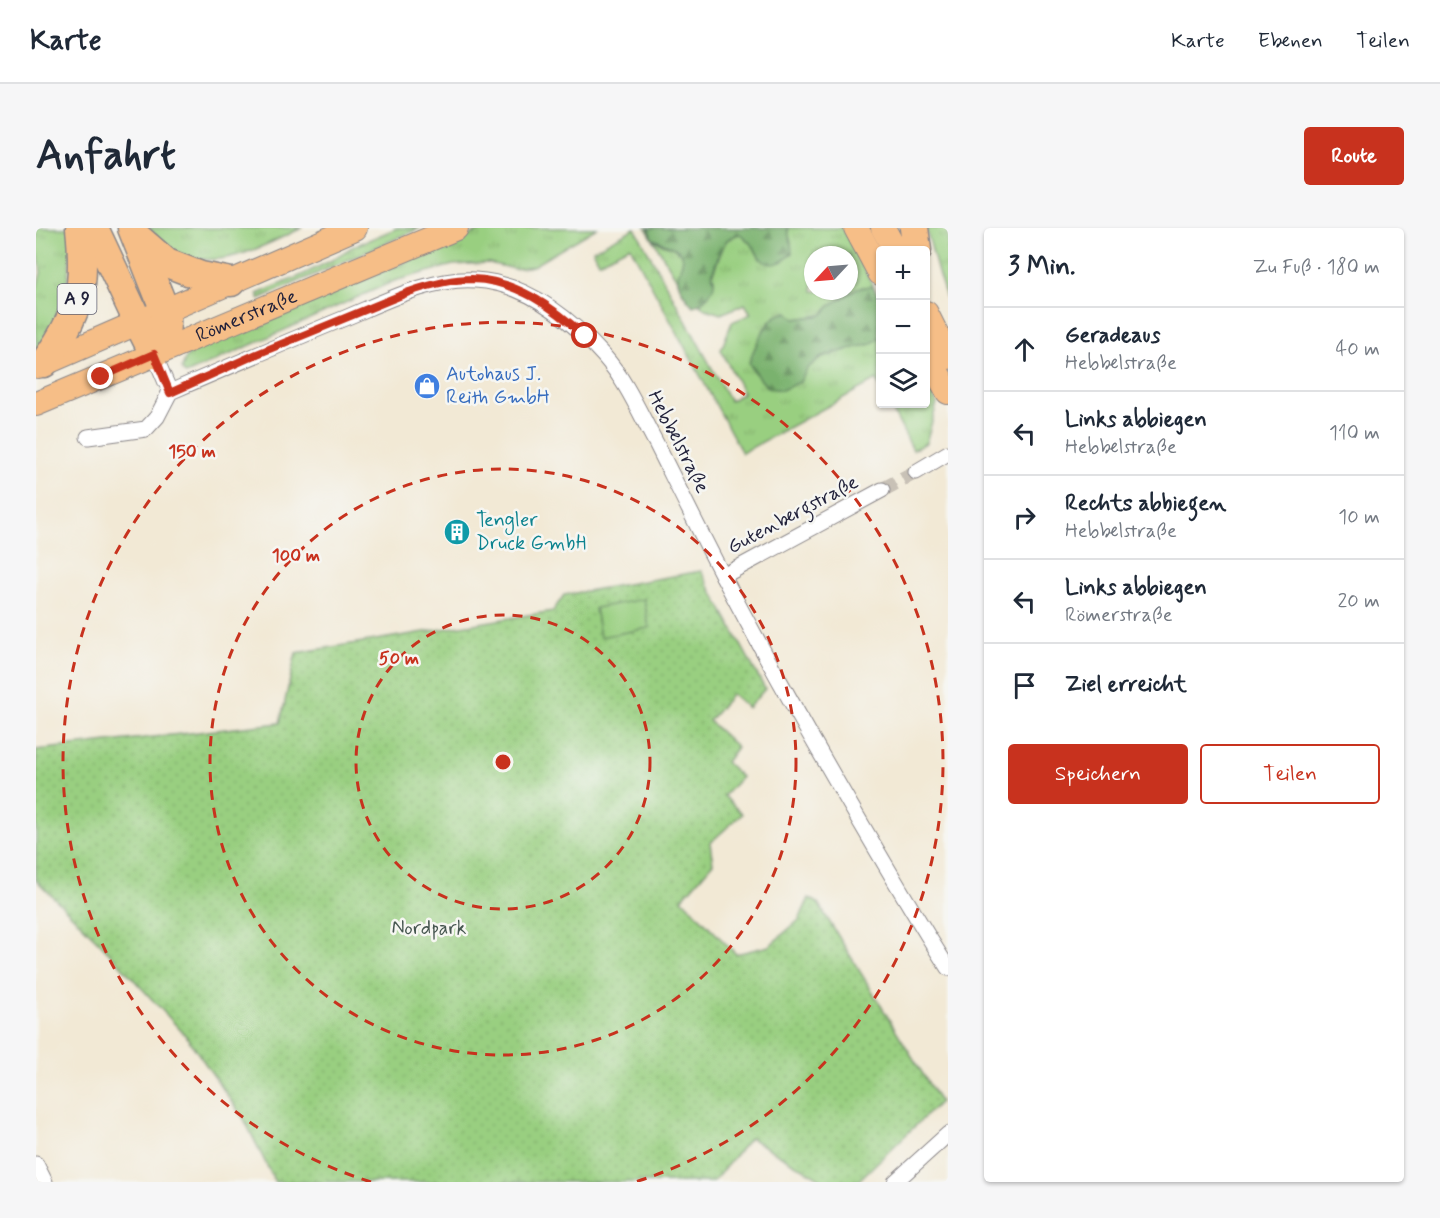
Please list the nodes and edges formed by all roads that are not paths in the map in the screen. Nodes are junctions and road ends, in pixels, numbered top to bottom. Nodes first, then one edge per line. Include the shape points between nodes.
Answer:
1 (80, 228) edge
2 (94, 228) edge
3 (355, 228) edge
4 (456, 228) edge
5 (856, 228) edge
6 (883, 228) edge
7 (914, 228) edge
8 (134, 232) edge
9 (893, 246) edge
10 (916, 246) edge
11 (876, 266) edge
12 (231, 282) junction
13 (165, 311) junction
14 (930, 321) edge
15 (138, 322) junction
16 (154, 354) junction
17 (927, 354) edge
18 (948, 357) edge
19 (40, 365) edge
20 (948, 392) edge
21 (170, 393) junction
22 (36, 404) edge
23 (88, 437) dead end
24 (948, 453) edge
25 (916, 472) tunnel mouth
26 (882, 490) tunnel mouth
27 (723, 576) junction
28 (948, 968) edge
29 (948, 1134) edge
30 (36, 1164) edge
31 (45, 1182) edge
32 (895, 1182) edge

1 - 19 highway, A 9 via 81,285 74,309 57,346
2 - 15 highway, A 9
3 - 12 main road, Römerstraße
4 - 16 main road, Römerstraße
5 - 11 main road
6 - 9 main road
7 - 10 highway
8 - 12 highway via 167,263
8 - 13 highway
12 - 13 main road, Römerstraße
13 - 15 main road, Römerstraße
13 - 16 highway via 163,340
14 - 18 main road
15 - 16 highway
15 - 19 main road, Römerstraße
16 - 21 street
16 - 22 main road, Römerstraße
17 - 20 main road
21 - 23 street via 146,429
21 - 27 street, Hebbelstraße via 427,286 472,279 516,289 562,316 607,359 628,390
24 - 25 street
26 - 27 street, Gutenbergstraße
27 - 28 street, Hebbelstraße via 818,750
29 - 32 street
30 - 31 street

